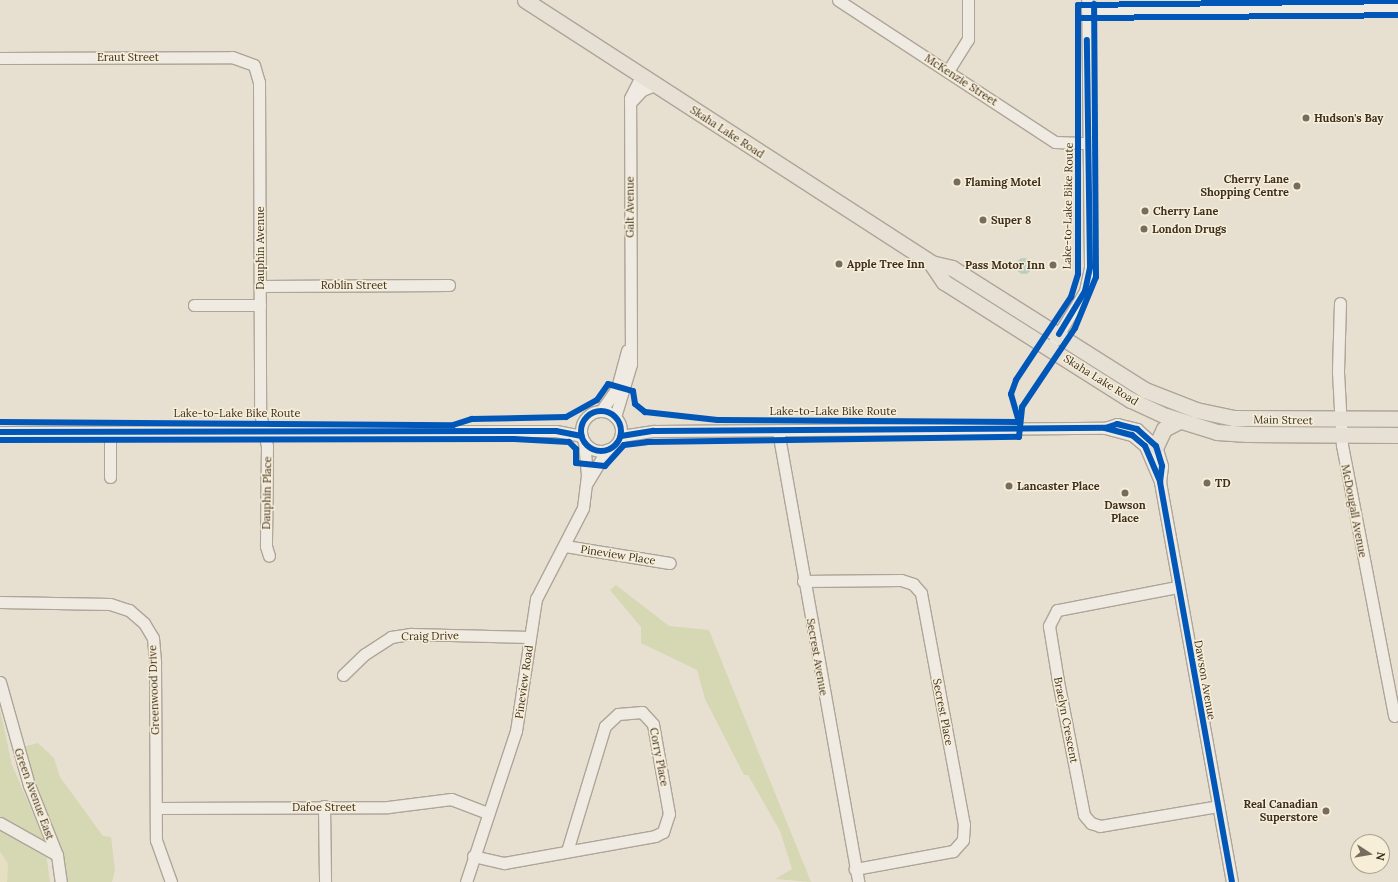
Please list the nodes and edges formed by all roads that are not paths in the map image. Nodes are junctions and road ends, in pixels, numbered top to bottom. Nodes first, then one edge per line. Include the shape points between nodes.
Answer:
1 (525, 0) edge
2 (838, 0) edge
3 (968, 0) edge
4 (1087, 5) edge
5 (1398, 8) edge
6 (0, 58) edge
7 (254, 65) joint
8 (948, 71) junction
9 (641, 76) junction
10 (655, 85) junction
11 (630, 103) junction
12 (1088, 143) junction
13 (931, 263) junction
14 (449, 285) dead end
15 (260, 286) junction
16 (1340, 303) dead end
17 (194, 305) dead end
18 (260, 305) junction
19 (1059, 334) junction
20 (629, 342) junction
21 (1049, 347) junction
22 (1170, 401) joint
23 (601, 411) junction
24 (617, 419) junction
25 (1398, 419) edge
26 (1340, 420) junction
27 (584, 421) junction
28 (1179, 421) junction
29 (556, 431) junction
30 (654, 431) junction
31 (778, 431) junction
32 (0, 432) edge
33 (110, 432) junction
34 (262, 432) junction
35 (1398, 435) edge
36 (621, 436) junction
37 (1341, 436) junction
38 (583, 439) junction
39 (1151, 444) junction
40 (607, 450) junction
41 (110, 477) dead end
42 (586, 486) junction
43 (565, 546) junction
44 (269, 556) dead end
45 (670, 563) dead end
46 (803, 581) junction
47 (1177, 587) junction
48 (0, 602) edge
49 (530, 637) junction
50 (343, 676) dead end
51 (0, 682) edge
52 (1394, 716) dead end
53 (324, 806) junction
54 (1218, 806) junction
55 (156, 808) junction
56 (488, 813) junction
57 (0, 823) edge
58 (567, 852) junction
59 (57, 855) junction
60 (473, 856) junction
61 (856, 869) junction
62 (61, 882) edge
63 (171, 882) edge
64 (325, 882) edge
65 (466, 882) edge
66 (858, 882) edge
67 (1232, 882) edge

1 - 9 main road, Skaha Lake Road
2 - 8 street, McKenzie Street
3 - 8 street via 968,39
4 - 5 street
4 - 12 street
6 - 7 street, Eraut Street via 232,57
7 - 15 street, Dauphin Avenue via 258,82
8 - 12 street, McKenzie Street via 1055,142
9 - 10 main road, Skaha Lake Road
9 - 11 street, Galt Avenue
10 - 11 street via 642,90
10 - 13 main road, Skaha Lake Road
11 - 20 street, Galt Avenue
12 - 19 street via 1088,280
13 - 19 main road, Skaha Lake Road via 952,268
13 - 21 main road, Skaha Lake Road via 944,282
14 - 15 street, Roblin Street
15 - 18 street, Dauphin Avenue
16 - 26 street, McDougall Avenue
17 - 18 street
18 - 34 street, Dauphin Avenue
19 - 21 street
19 - 22 main road, Skaha Lake Road via 1145,390
20 - 23 street, Galt Avenue via 617,388
20 - 24 street, Galt Avenue via 631,364
21 - 28 main road, Skaha Lake Road via 1131,400
22 - 26 main road, Main Street via 1234,418
23 - 24 street
23 - 27 street
24 - 30 street
24 - 36 street
25 - 26 main road, Main Street
26 - 37 street, McDougall Avenue
27 - 29 street
27 - 38 street
28 - 37 main road, Main Street via 1217,432
28 - 39 main road via 1164,429
29 - 34 street
29 - 38 street
30 - 31 street
30 - 36 street
31 - 39 street via 1127,426
31 - 46 street, Secrest Avenue
32 - 33 street
33 - 34 street
33 - 41 street
34 - 44 street, Dauphin Place via 267,446 266,546
35 - 37 main road, Main Street
36 - 40 street
37 - 52 street, McDougall Avenue
38 - 40 street via 592,448
38 - 42 street, Pineview Road
39 - 47 street, Dawson Avenue via 1162,466 1160,482
40 - 42 street, Pineview Road
42 - 43 street, Pineview Road via 579,521
43 - 45 street, Pineview Place
43 - 49 street, Pineview Road via 539,590
46 - 61 street, Secrest Avenue
46 - 61 street, Secrest Place via 901,580 913,584 921,593 963,816 963,840 953,851
47 - 54 street, Dawson Avenue
47 - 54 street, Braelyn Crescent via 1057,610 1049,626 1058,681 1084,815 1091,823 1100,826
48 - 55 street, Greenwood Drive via 110,604 129,610 144,624 153,638 155,663
49 - 50 street, Craig Drive via 411,634 391,637 365,654
49 - 56 street, Pineview Road via 520,717
51 - 59 street, Green Avenue East via 29,785
53 - 55 street, Dafoe Street
53 - 56 street, Dafoe Street via 388,807 451,799
53 - 64 street
54 - 67 street, Dawson Avenue
55 - 63 street, Greenwood Drive via 156,840
56 - 60 street, Pineview Road
57 - 59 street
58 - 58 street, Corry Place via 655,836 668,825 653,724 642,712 618,714 605,726
58 - 60 street, Corry Place via 504,863
59 - 62 street, Green Avenue East
60 - 65 street, Pineview Road
61 - 66 street, Secrest Avenue

